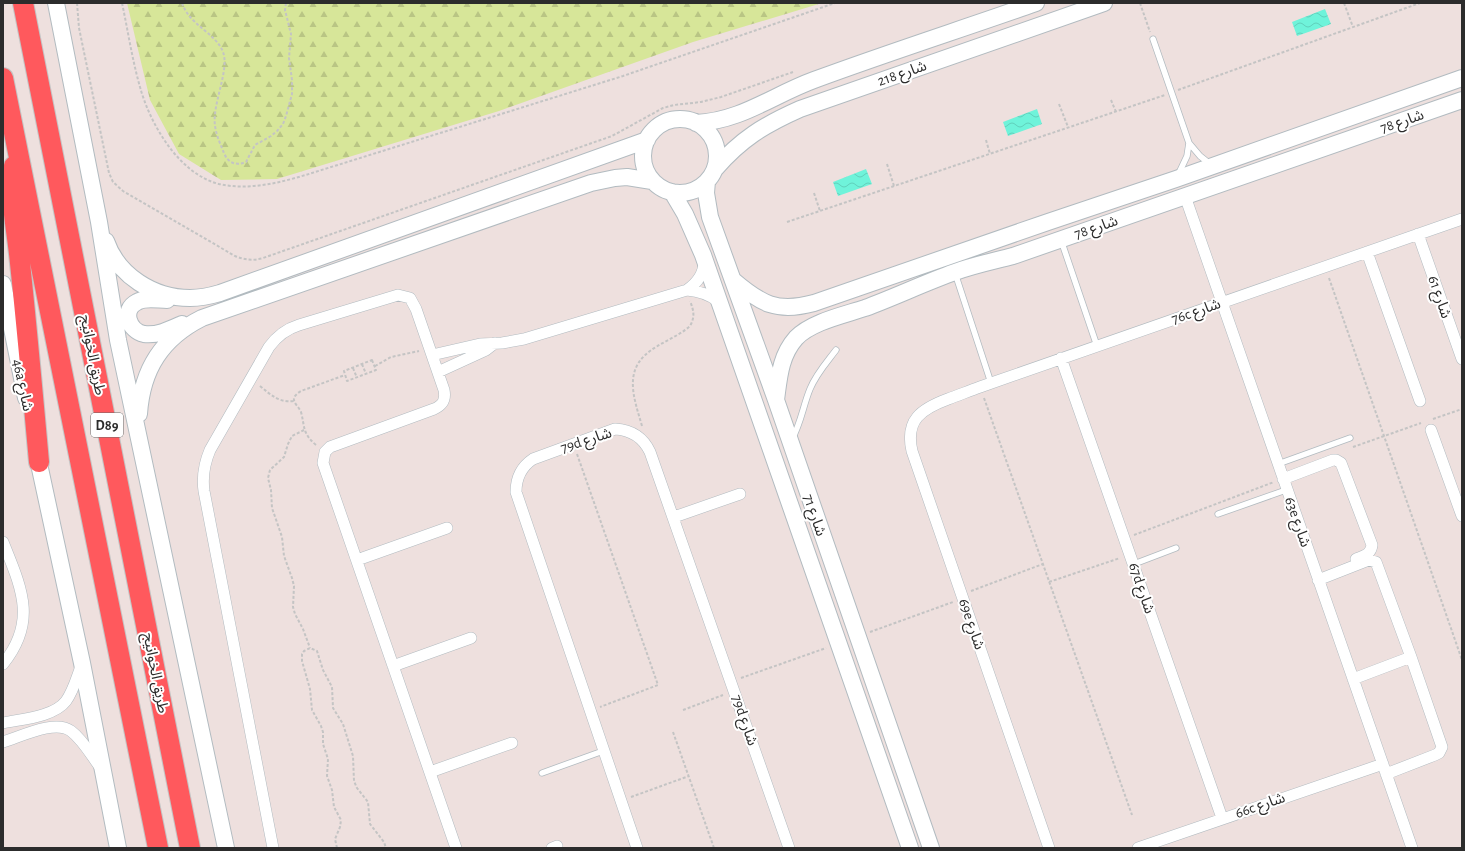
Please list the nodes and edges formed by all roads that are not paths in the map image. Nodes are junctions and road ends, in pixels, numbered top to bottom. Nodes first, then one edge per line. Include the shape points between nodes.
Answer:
1 (23, 3) edge
2 (56, 3) edge
3 (1036, 3) edge
4 (1104, 3) edge
5 (1153, 39) road end
6 (3, 78) edge
7 (1462, 78) edge
8 (1462, 100) edge
9 (696, 123) junction
10 (647, 140) junction
11 (1189, 143) junction
12 (17, 146) junction
13 (1212, 166) junction
14 (711, 175) junction
15 (1176, 179) junction
16 (652, 180) junction
17 (672, 192) junction
18 (1185, 196) junction
19 (1126, 217) junction
20 (1462, 219) edge
21 (99, 222) junction
22 (1048, 222) junction
23 (1418, 234) junction
24 (1060, 239) junction
25 (1367, 252) junction
26 (703, 255) junction
27 (1001, 259) junction
28 (954, 272) junction
29 (733, 280) junction
30 (3, 284) edge
31 (687, 290) junction
32 (191, 298) junction
33 (719, 302) junction
34 (1222, 302) junction
35 (202, 318) junction
36 (495, 343) junction
37 (1097, 346) junction
38 (836, 350) dead end
39 (431, 351) junction
40 (1061, 358) junction
41 (1462, 359) edge
42 (438, 372) junction
43 (986, 385) junction
44 (776, 400) junction
45 (1420, 401) dead end
46 (931, 405) joint
47 (1430, 424) road end
48 (138, 428) junction
49 (1350, 438) dead end
50 (790, 443) junction
51 (39, 462) junction
52 (1277, 464) junction
53 (1285, 485) junction
54 (740, 494) dead end
55 (1218, 514) dead end
56 (1462, 516) edge
57 (674, 517) junction
58 (447, 528) dead end
59 (3, 542) edge
60 (1176, 548) dead end
61 (1132, 559) junction
62 (357, 560) junction
63 (1317, 576) junction
64 (472, 638) dead end
65 (1411, 657) junction
66 (82, 663) junction
67 (3, 664) edge
68 (393, 666) junction
69 (1353, 679) junction
70 (3, 723) edge
71 (3, 742) edge
72 (512, 743) dead end
73 (603, 750) junction
74 (1384, 769) junction
75 (104, 772) junction
76 (430, 772) junction
77 (542, 773) dead end
78 (1222, 818) junction
79 (908, 842) edge
80 (118, 848) edge
81 (158, 848) edge
82 (190, 848) edge
83 (226, 848) edge
84 (273, 848) edge
85 (456, 848) edge
86 (637, 848) edge
87 (789, 848) edge
88 (922, 848) edge
89 (931, 848) edge
90 (1049, 848) edge
91 (1138, 848) edge
92 (1412, 848) edge

1 - 82 highway, طريق الخوانيج / D89
2 - 21 street
3 - 9 street via 814,80 735,117 716,122
4 - 14 street, شارع 218 via 800,109 752,134 734,148
5 - 11 lane
6 - 12 highway, D89
7 - 13 street, شارع 78
8 - 18 street, شارع 78
9 - 10 street via 682,120 668,122 656,129
9 - 14 street via 712,139 716,153
10 - 16 street via 643,154 645,168
10 - 32 street via 220,293
11 - 13 lane
11 - 15 lane via 1187,156
12 - 51 highway via 12,199
12 - 81 highway, D89
13 - 15 street, شارع 78
14 - 17 street via 702,186 691,192
14 - 29 street, شارع 71 via 707,200 710,217
15 - 19 street via 1162,189 1122,207 1121,213
15 - 22 street, شارع 78
16 - 17 street via 664,190
16 - 35 street via 627,177 591,183
17 - 26 street, شارع 71
18 - 19 street, شارع 78
18 - 34 street, 63e شارع
19 - 24 street, شارع 78
20 - 23 street, 76c شارع
21 - 32 street via 113,256 128,274 139,283 163,294
21 - 48 street via 118,340
22 - 27 street via 1049,232 1012,248
22 - 29 street, شارع 78 via 801,307 788,308 762,302
23 - 25 street, 76c شارع
23 - 41 street, شارع 61
24 - 27 street, شارع 78
24 - 37 lane
25 - 34 street, 76c شارع
25 - 45 street
26 - 31 street via 702,272 698,280
26 - 33 street, شارع 71
27 - 28 street, شارع 78
28 - 43 lane
28 - 44 street, شارع 78 via 808,329 788,348 782,361
29 - 44 street, شارع 71
30 - 51 street, 46a شارع via 10,332
31 - 33 street via 707,294
31 - 36 street via 524,339
32 - 35 street via 136,302 128,314 131,326 138,332 150,334
33 - 79 street, شارع 71
34 - 37 street, 76c شارع
34 - 52 street, 63e شارع
35 - 48 street via 178,332 159,352 142,389
36 - 39 street
36 - 42 street via 486,350
37 - 40 street, 76c شارع
38 - 50 lane via 810,389 798,430
39 - 42 street
39 - 84 street via 414,303 410,298 398,294 292,327 269,347 206,459 202,480
40 - 43 street, 76c شارع
40 - 61 street, 67d شارع
42 - 62 street via 445,396 439,407 330,447 325,452 323,464
43 - 46 street, 76c شارع
44 - 50 street, شارع 71
46 - 90 street, 69e شارع via 915,419 911,430 912,451
47 - 56 street
48 - 83 street
49 - 52 lane
50 - 89 street, شارع 71
51 - 66 street, 46a شارع
52 - 53 street, 63e شارع
53 - 55 lane
53 - 63 street, 63e شارع
53 - 63 street via 1330,461 1339,461 1371,542 1372,549 1368,554
54 - 57 street
57 - 73 street, 79d شارع via 644,441 634,433 621,430 609,431 538,456 527,463 520,473 516,486
57 - 87 street, 79d شارع
58 - 62 street
59 - 67 street via 22,591 24,611 17,643
60 - 61 lane
61 - 78 street, 67d شارع
62 - 68 street
63 - 65 street via 1369,560 1376,562
63 - 69 street, 63e شارع
64 - 68 street
65 - 69 street
65 - 74 street, 66c شارع via 1442,747 1435,755
66 - 70 street via 72,690 58,709
66 - 75 street, 46a شارع
68 - 76 street
69 - 74 street, 63e شارع
71 - 75 street via 49,727 66,728 76,736
72 - 76 street
73 - 77 lane
73 - 86 street, 79d شارع
74 - 78 street, 66c شارع
74 - 92 street, 63e شارع
75 - 80 street, 46a شارع
76 - 85 street
78 - 91 street, 66c شارع
79 - 88 street via 908,834 914,834

